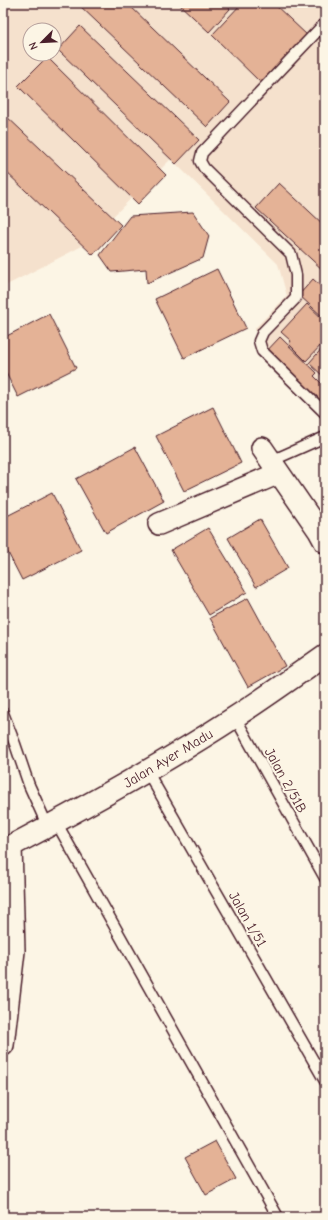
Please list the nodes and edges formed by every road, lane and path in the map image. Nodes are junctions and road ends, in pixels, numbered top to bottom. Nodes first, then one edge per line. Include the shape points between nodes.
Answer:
1 (325, 23) edge
2 (325, 413) edge
3 (325, 437) edge
4 (270, 461) junction
5 (159, 524) dead end
6 (325, 542) edge
7 (325, 655) edge
8 (3, 713) edge
9 (235, 718) junction
10 (147, 771) junction
11 (52, 825) junction
12 (7, 847) edge
13 (325, 878) edge
14 (3, 1045) edge
15 (325, 1081) edge
16 (278, 1217) edge

1 - 2 lane via 202,153 200,161 204,168 291,254 296,275 296,298 263,332 259,341 262,351
3 - 4 lane
4 - 5 street
4 - 6 street
7 - 9 street, Jalan Ayer Madu
8 - 11 lane via 29,785
9 - 10 street, Jalan Ayer Madu
9 - 13 lane, Jalan 2/51B
10 - 11 street, Jalan Ayer Madu
10 - 15 lane, Jalan 1/51
11 - 12 street, Jalan Ayer Madu
11 - 16 lane
12 - 14 street via 14,951

